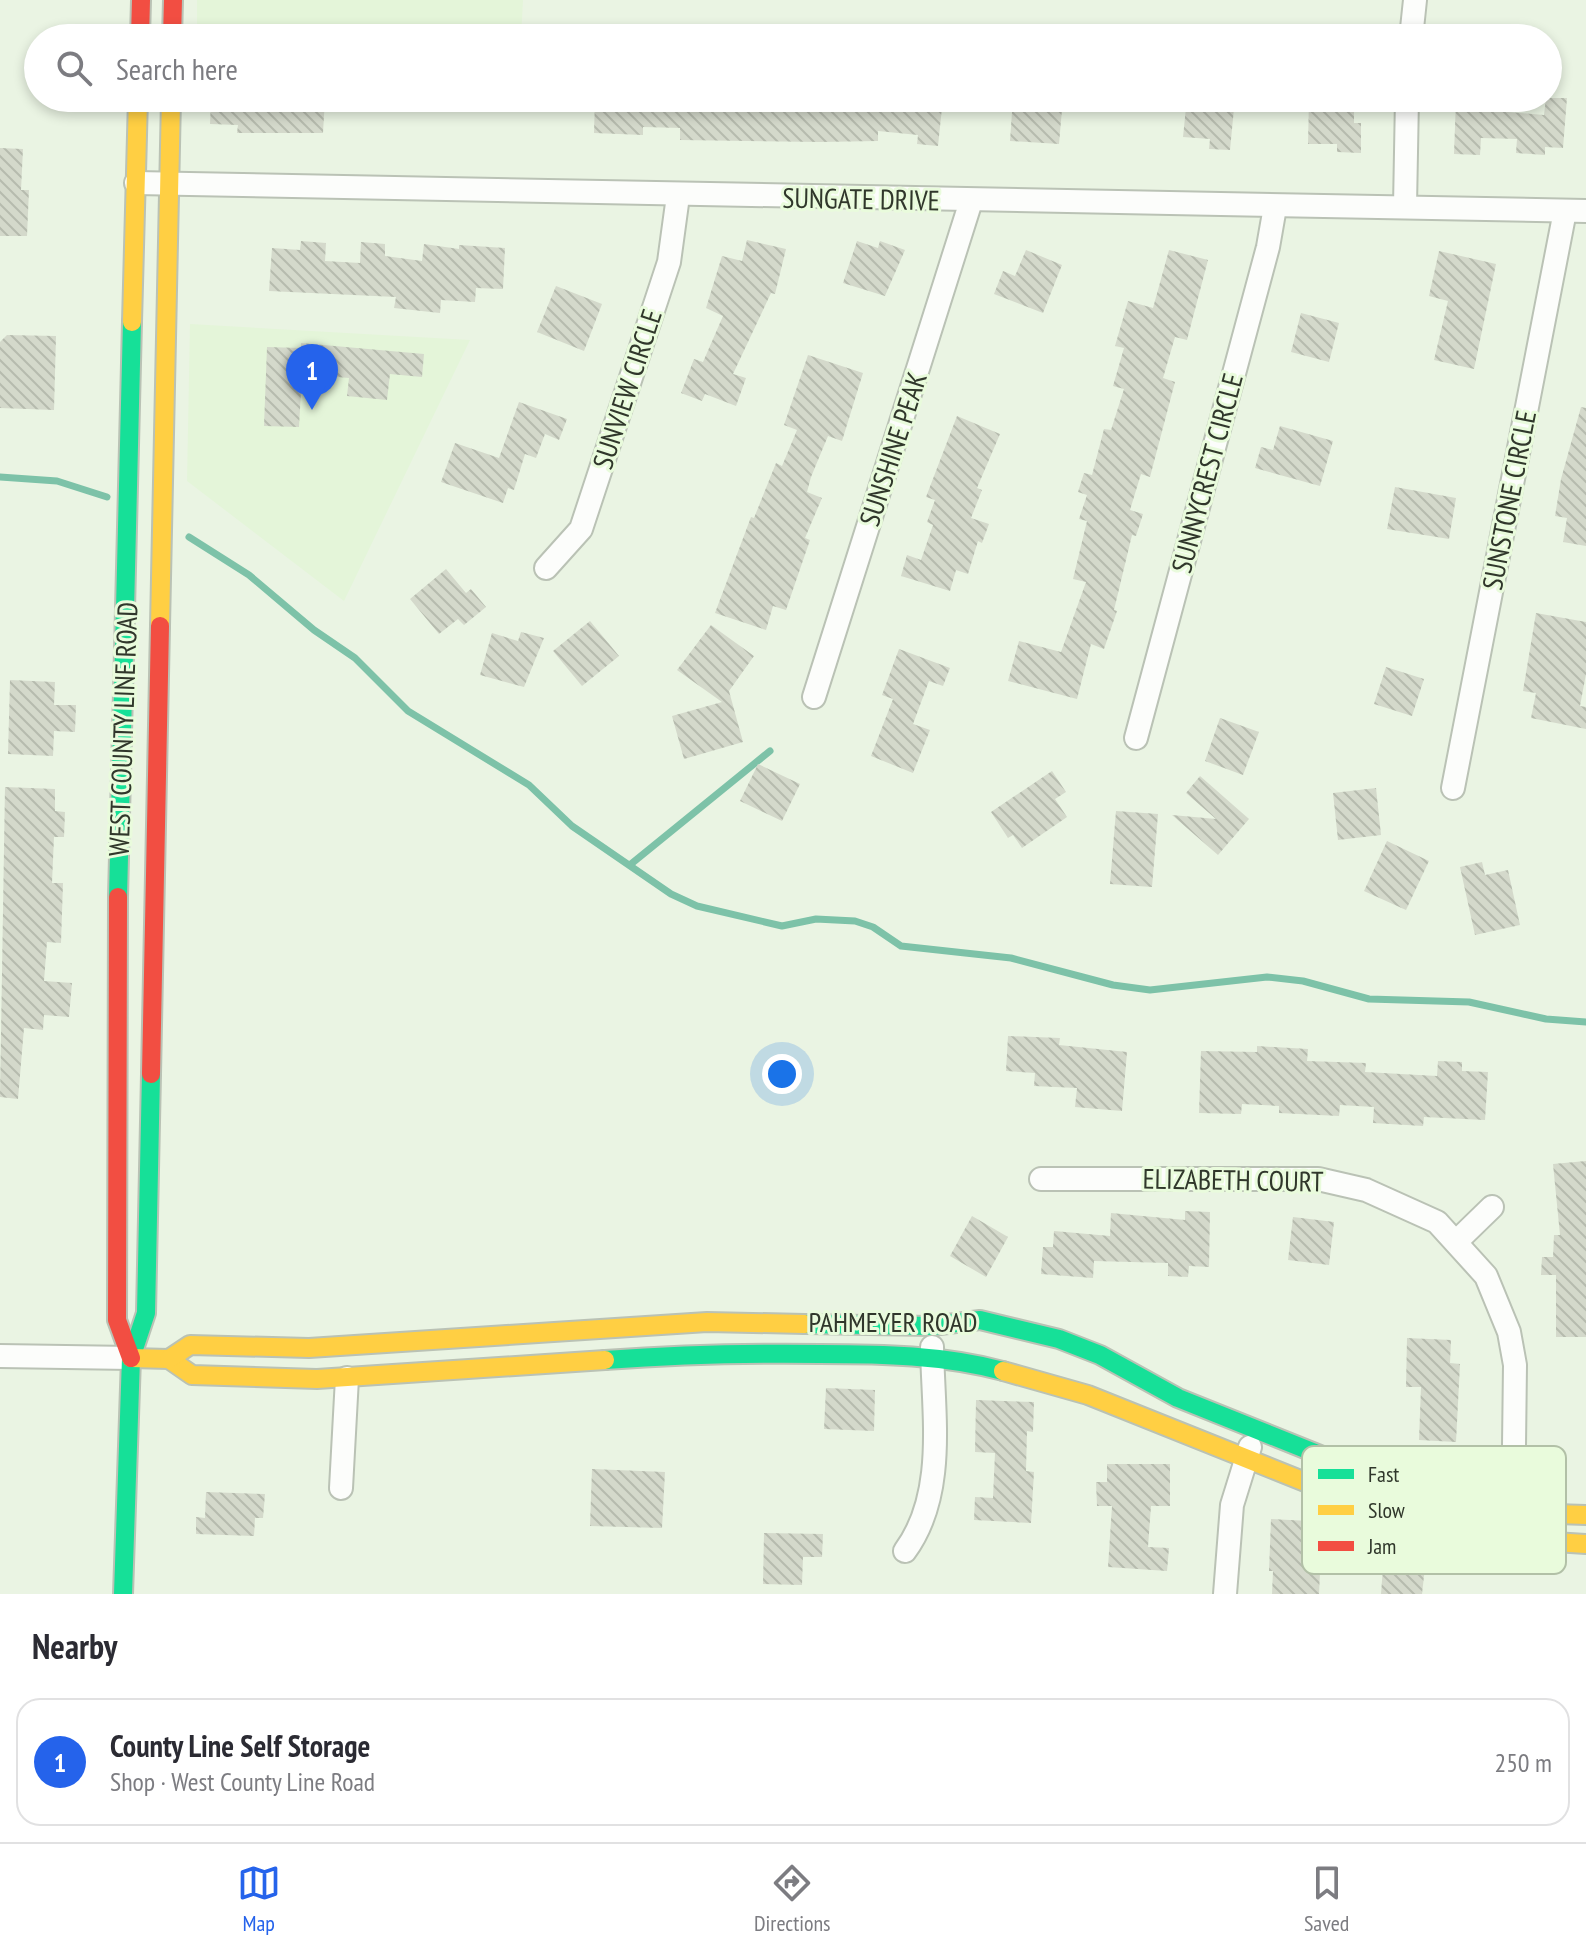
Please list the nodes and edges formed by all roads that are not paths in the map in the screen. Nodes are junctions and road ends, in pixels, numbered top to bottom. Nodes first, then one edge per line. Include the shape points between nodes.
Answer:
1 (141, 0) edge
2 (173, 0) edge
3 (1415, 0) edge
4 (140, 24) edge
5 (172, 24) edge
6 (1412, 24) edge
7 (138, 112) edge
8 (171, 112) edge
9 (1407, 112) edge
10 (136, 183) junction
11 (170, 184) junction
12 (678, 196) junction
13 (971, 201) junction
14 (1405, 206) junction
15 (1275, 207) junction
16 (1576, 211) edge
17 (162, 444) junction
18 (131, 445) junction
19 (546, 568) dead end
20 (814, 697) dead end
21 (1136, 738) dead end
22 (1453, 788) dead end
23 (1041, 1179) dead end
24 (1492, 1207) dead end
25 (1457, 1241) junction
26 (932, 1326) junction
27 (0, 1356) edge
28 (131, 1358) junction
29 (169, 1359) junction
30 (932, 1359) junction
31 (347, 1378) junction
32 (1257, 1431) junction
33 (1514, 1446) edge
34 (1302, 1449) edge
35 (1246, 1459) junction
36 (1302, 1481) edge
37 (341, 1488) dead end
38 (1566, 1514) edge
39 (1586, 1515) edge
40 (1566, 1543) edge
41 (1586, 1544) edge
42 (905, 1551) dead end
43 (123, 1594) edge
44 (1225, 1594) edge

1 - 4 street
2 - 5 street
3 - 6 street
7 - 10 street, WEST COUNTY LINE ROAD
8 - 11 street, WEST COUNTY LINE ROAD
9 - 14 street
10 - 11 street, SUNGATE DRIVE
10 - 18 street, WEST COUNTY LINE ROAD
11 - 12 street, SUNGATE DRIVE
11 - 17 street, WEST COUNTY LINE ROAD
12 - 13 street, SUNGATE DRIVE
12 - 19 street, SUNVIEW CIRCLE via 669,262 581,529
13 - 15 street, SUNGATE DRIVE
13 - 20 street, SUNSHINE PEAK
14 - 15 street, SUNGATE DRIVE
14 - 16 street, SUNGATE DRIVE
15 - 21 street, SUNNYCREST CIRCLE
16 - 22 street, SUNSTONE CIRCLE
17 - 18 street
17 - 28 street, WEST COUNTY LINE ROAD via 146,1313
18 - 28 street, WEST COUNTY LINE ROAD via 118,909 117,1273 117,1320
23 - 25 street, ELIZABETH COURT via 1318,1179 1414,1209
24 - 25 street
25 - 33 street, ELIZABETH COURT via 1486,1276 1509,1332 1515,1365
26 - 29 street, PAHMEYER ROAD via 707,1322 395,1345 190,1345
26 - 30 street
26 - 32 street, PAHMEYER ROAD via 980,1320 1059,1339
27 - 28 street, PAHMEYER ROAD
28 - 29 street, PAHMEYER ROAD
28 - 43 street, WEST COUNTY LINE ROAD
29 - 31 street, PAHMEYER ROAD via 192,1375
30 - 31 street, PAHMEYER ROAD via 710,1353
30 - 35 street, PAHMEYER ROAD via 992,1366 1051,1382
30 - 42 street via 933,1478 929,1505
31 - 37 street
32 - 34 street, PAHMEYER ROAD
32 - 35 street
35 - 36 street, PAHMEYER ROAD
35 - 44 street via 1232,1505
38 - 39 street, PAHMEYER ROAD
40 - 41 street, PAHMEYER ROAD

